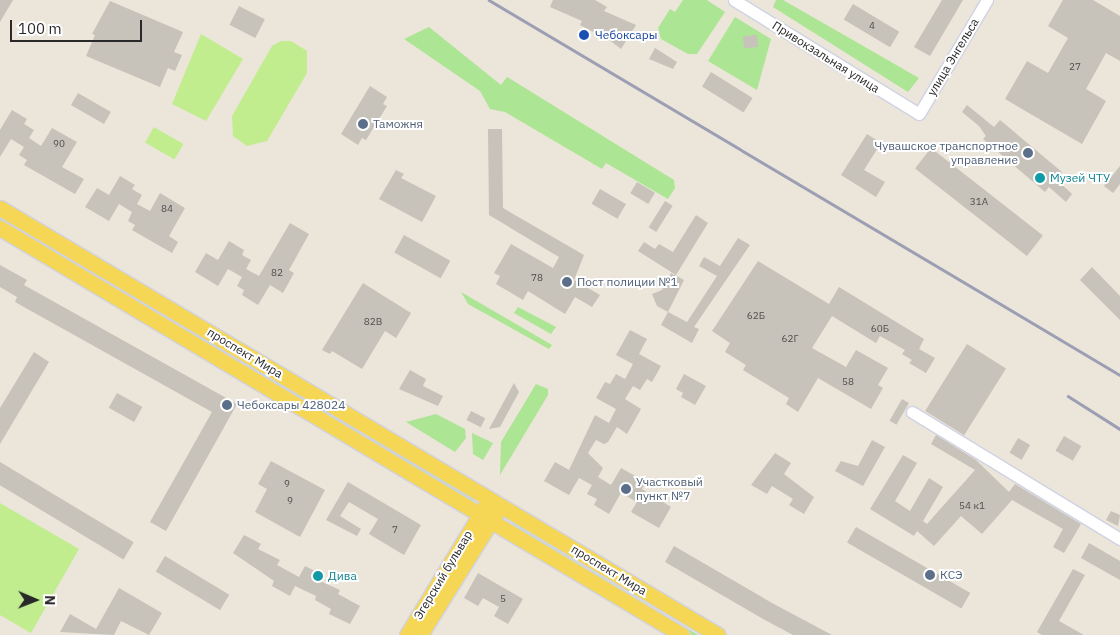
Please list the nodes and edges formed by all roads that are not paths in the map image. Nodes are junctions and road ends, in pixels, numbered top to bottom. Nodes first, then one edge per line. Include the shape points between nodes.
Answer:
1 (734, 0) edge
2 (987, 0) edge
3 (919, 114) joint
4 (0, 208) edge
5 (0, 228) edge
6 (912, 412) dead end
7 (369, 427) junction
8 (359, 442) junction
9 (496, 502) junction
10 (486, 518) junction
11 (1120, 539) edge
12 (437, 598) junction
13 (407, 635) edge
14 (420, 635) edge
15 (682, 635) edge
16 (718, 635) edge

1 - 3 street, Привокзальная улица
2 - 3 street, улица Энгельса
4 - 7 main road, проспект Мира
5 - 8 main road, проспект Мира
6 - 11 street
7 - 8 main road
7 - 9 main road, проспект Мира
8 - 10 main road, проспект Мира
9 - 10 main road, Эгерский бульвар
9 - 16 main road, проспект Мира
10 - 12 main road, Эгерский бульвар
10 - 15 main road, проспект Мира
12 - 13 main road, Эгерский бульвар
12 - 14 main road, Эгерский бульвар

